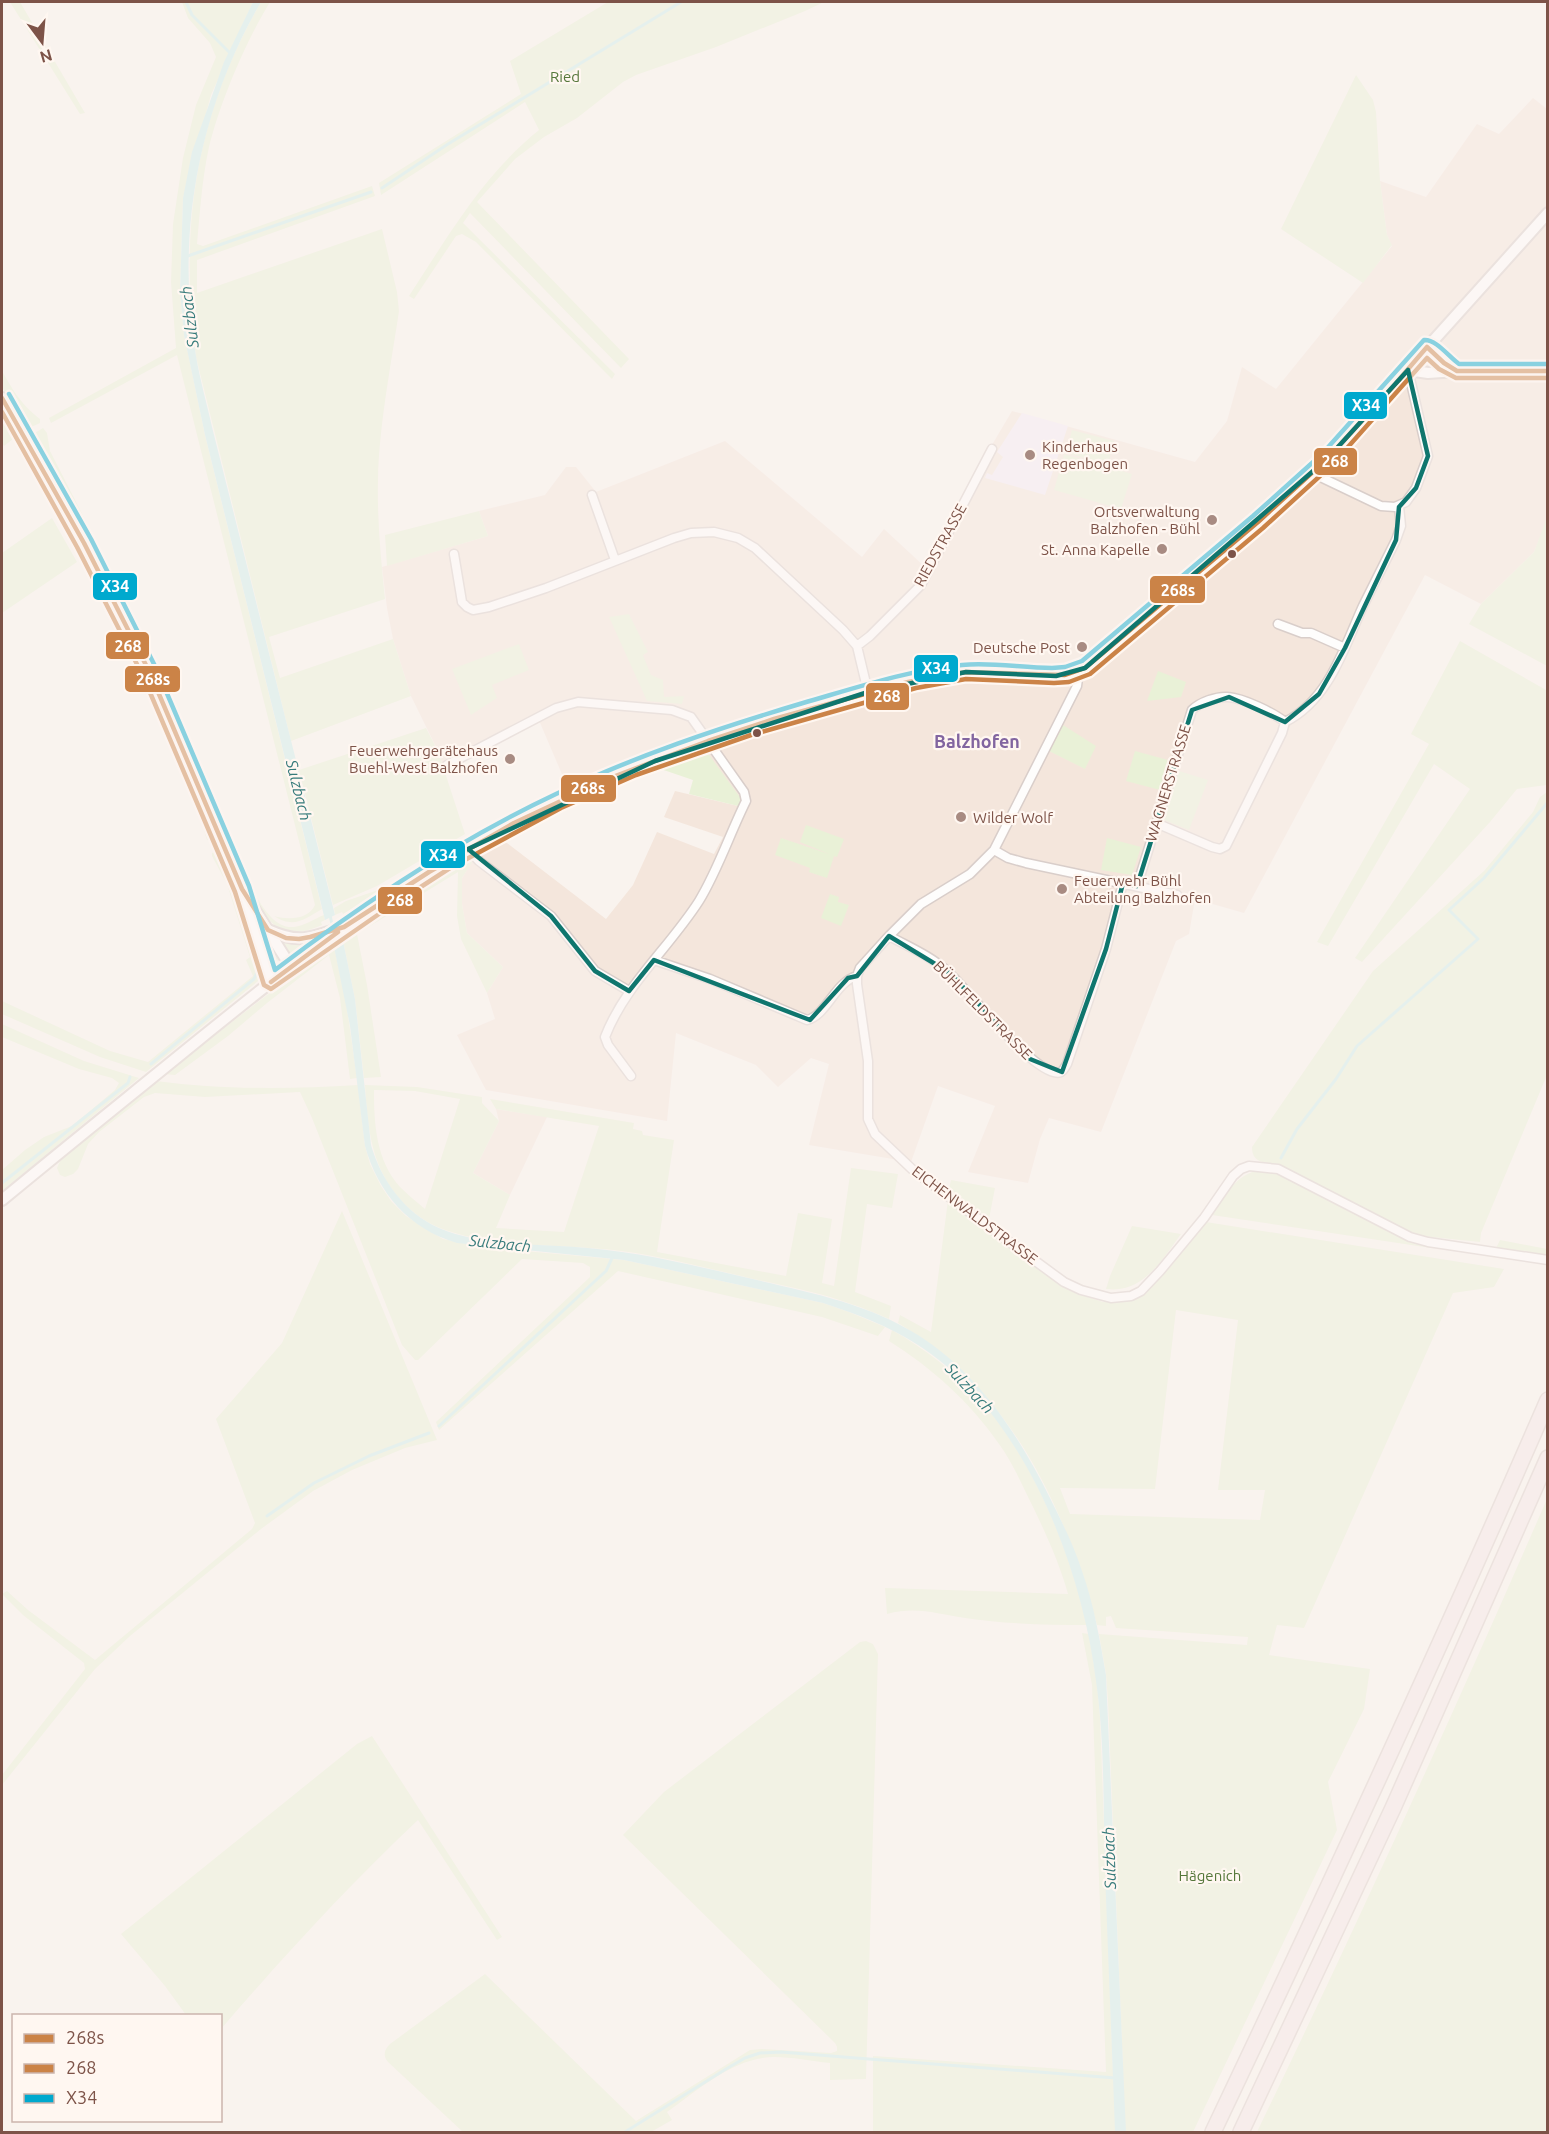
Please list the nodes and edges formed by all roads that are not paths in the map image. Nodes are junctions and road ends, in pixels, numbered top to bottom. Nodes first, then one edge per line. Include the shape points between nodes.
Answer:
1 (1548, 213) edge
2 (1427, 347) junction
3 (1408, 370) junction
4 (1457, 371) junction
5 (1548, 371) edge
6 (2, 398) edge
7 (992, 449) dead end
8 (1312, 473) junction
9 (592, 495) dead end
10 (1399, 506) junction
11 (454, 554) dead end
12 (615, 560) junction
13 (1278, 624) dead end
14 (857, 645) junction
15 (1345, 648) junction
16 (1079, 671) junction
17 (868, 692) junction
18 (1285, 722) junction
19 (708, 741) junction
20 (447, 765) dead end
21 (1155, 823) junction
22 (468, 849) junction
23 (994, 850) junction
24 (1123, 883) junction
25 (1137, 886) junction
26 (242, 889) junction
27 (1177, 895) dead end
28 (268, 930) junction
29 (889, 936) junction
30 (324, 938) junction
31 (654, 960) junction
32 (291, 967) junction
33 (857, 976) junction
34 (271, 982) junction
35 (629, 991) junction
36 (631, 1076) dead end
37 (2, 1200) edge
38 (1548, 1260) edge
39 (1548, 1400) edge
40 (1548, 1458) edge
41 (1213, 2133) edge
42 (1241, 2133) edge

1 - 2 street
2 - 3 street
2 - 4 street
3 - 4 street
3 - 8 street
3 - 10 street via 1428,456 1416,488
4 - 5 street
6 - 26 street via 84,543 150,673
7 - 14 street, RIEDSTRASSE via 921,585
8 - 10 street via 1381,506
8 - 16 street via 1105,653
9 - 12 street
10 - 15 street via 1398,533
11 - 12 street via 460,596 464,605 473,610 513,600
12 - 14 street via 691,533 731,535 755,548
13 - 15 street
14 - 17 street
15 - 18 street via 1319,694
16 - 17 street via 1056,676 966,672
16 - 23 street via 1077,686
17 - 19 street
18 - 21 street via 1226,846 1212,847
18 - 21 street, WAGNERSTRASSE via 1275,714 1229,697 1197,706 1189,717
19 - 20 street via 696,723 682,712 578,702 546,713
19 - 22 street via 559,801
19 - 31 street via 744,792 746,801 699,900
21 - 25 street, WAGNERSTRASSE
22 - 30 street
22 - 35 street via 551,916 595,971
23 - 24 street via 1026,863
23 - 29 street via 970,874 921,904
24 - 25 street
24 - 29 street, BÜHLFELDSTRASSE via 1106,949 1062,1072 1043,1067 1024,1054 945,969
25 - 27 street
26 - 28 street
26 - 34 street
28 - 30 street via 286,938
28 - 32 street
29 - 33 street
30 - 32 street
31 - 33 street via 807,1020 848,978
31 - 35 street
32 - 34 street
33 - 38 street, EICHENWALDSTRASSE via 872,1130 914,1171 1064,1282 1081,1290 1111,1298 1141,1291 1204,1218 1233,1176 1255,1165 1278,1169 1410,1237
34 - 37 street
35 - 36 street via 605,1037
39 - 41 highway via 1371,1798
40 - 42 highway via 1393,1808

